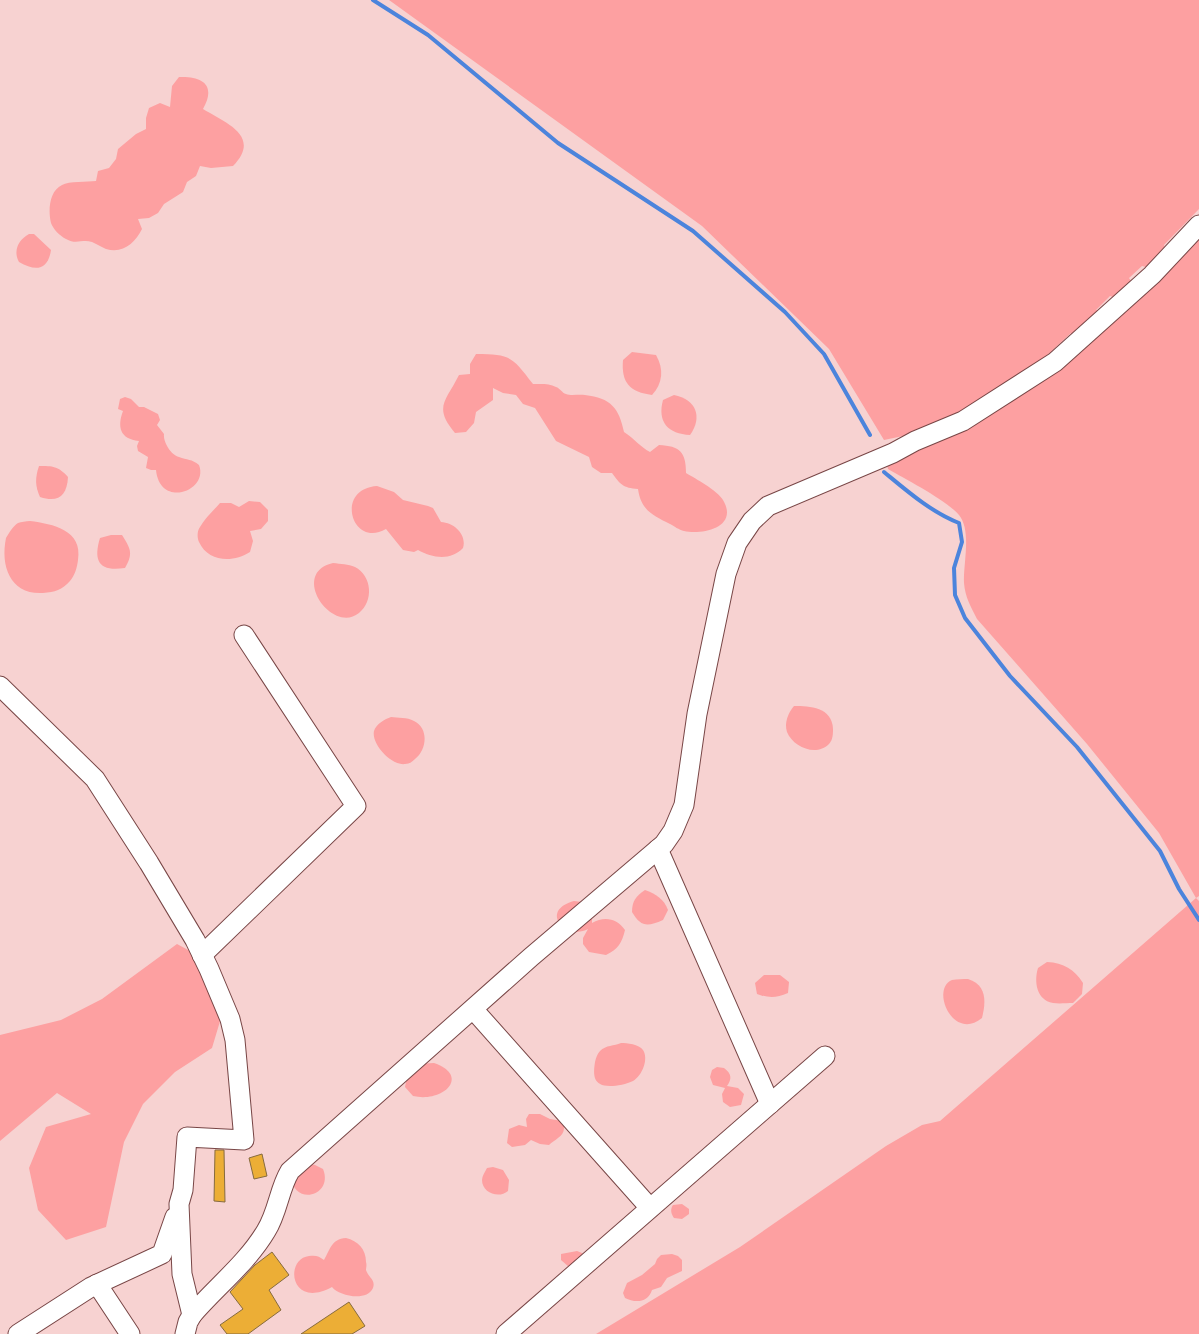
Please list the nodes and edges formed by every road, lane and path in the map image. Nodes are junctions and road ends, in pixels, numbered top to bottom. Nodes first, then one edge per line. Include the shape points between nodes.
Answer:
1 (1199, 225) edge
2 (244, 635) dead end
3 (0, 686) edge
4 (658, 849) junction
5 (202, 955) junction
6 (472, 1009) junction
7 (825, 1056) dead end
8 (770, 1104) junction
9 (179, 1204) junction
10 (650, 1208) junction
11 (97, 1284) junction
12 (192, 1315) junction
13 (18, 1334) edge
14 (130, 1334) edge
15 (185, 1334) edge
16 (506, 1334) edge

1 - 4 lane via 1152,275 1055,362 962,421 768,506 752,521 737,543 726,574 697,714 684,805 673,831
2 - 5 lane via 356,806
3 - 5 lane via 95,779 149,863
4 - 6 lane
4 - 8 lane
5 - 9 lane via 230,1019 235,1040 244,1140 187,1137
6 - 10 lane
6 - 12 lane via 290,1171 266,1231
7 - 8 lane
8 - 10 lane
9 - 11 lane via 162,1254
9 - 12 lane via 182,1274
10 - 16 lane
11 - 13 lane
11 - 14 lane
12 - 15 lane

